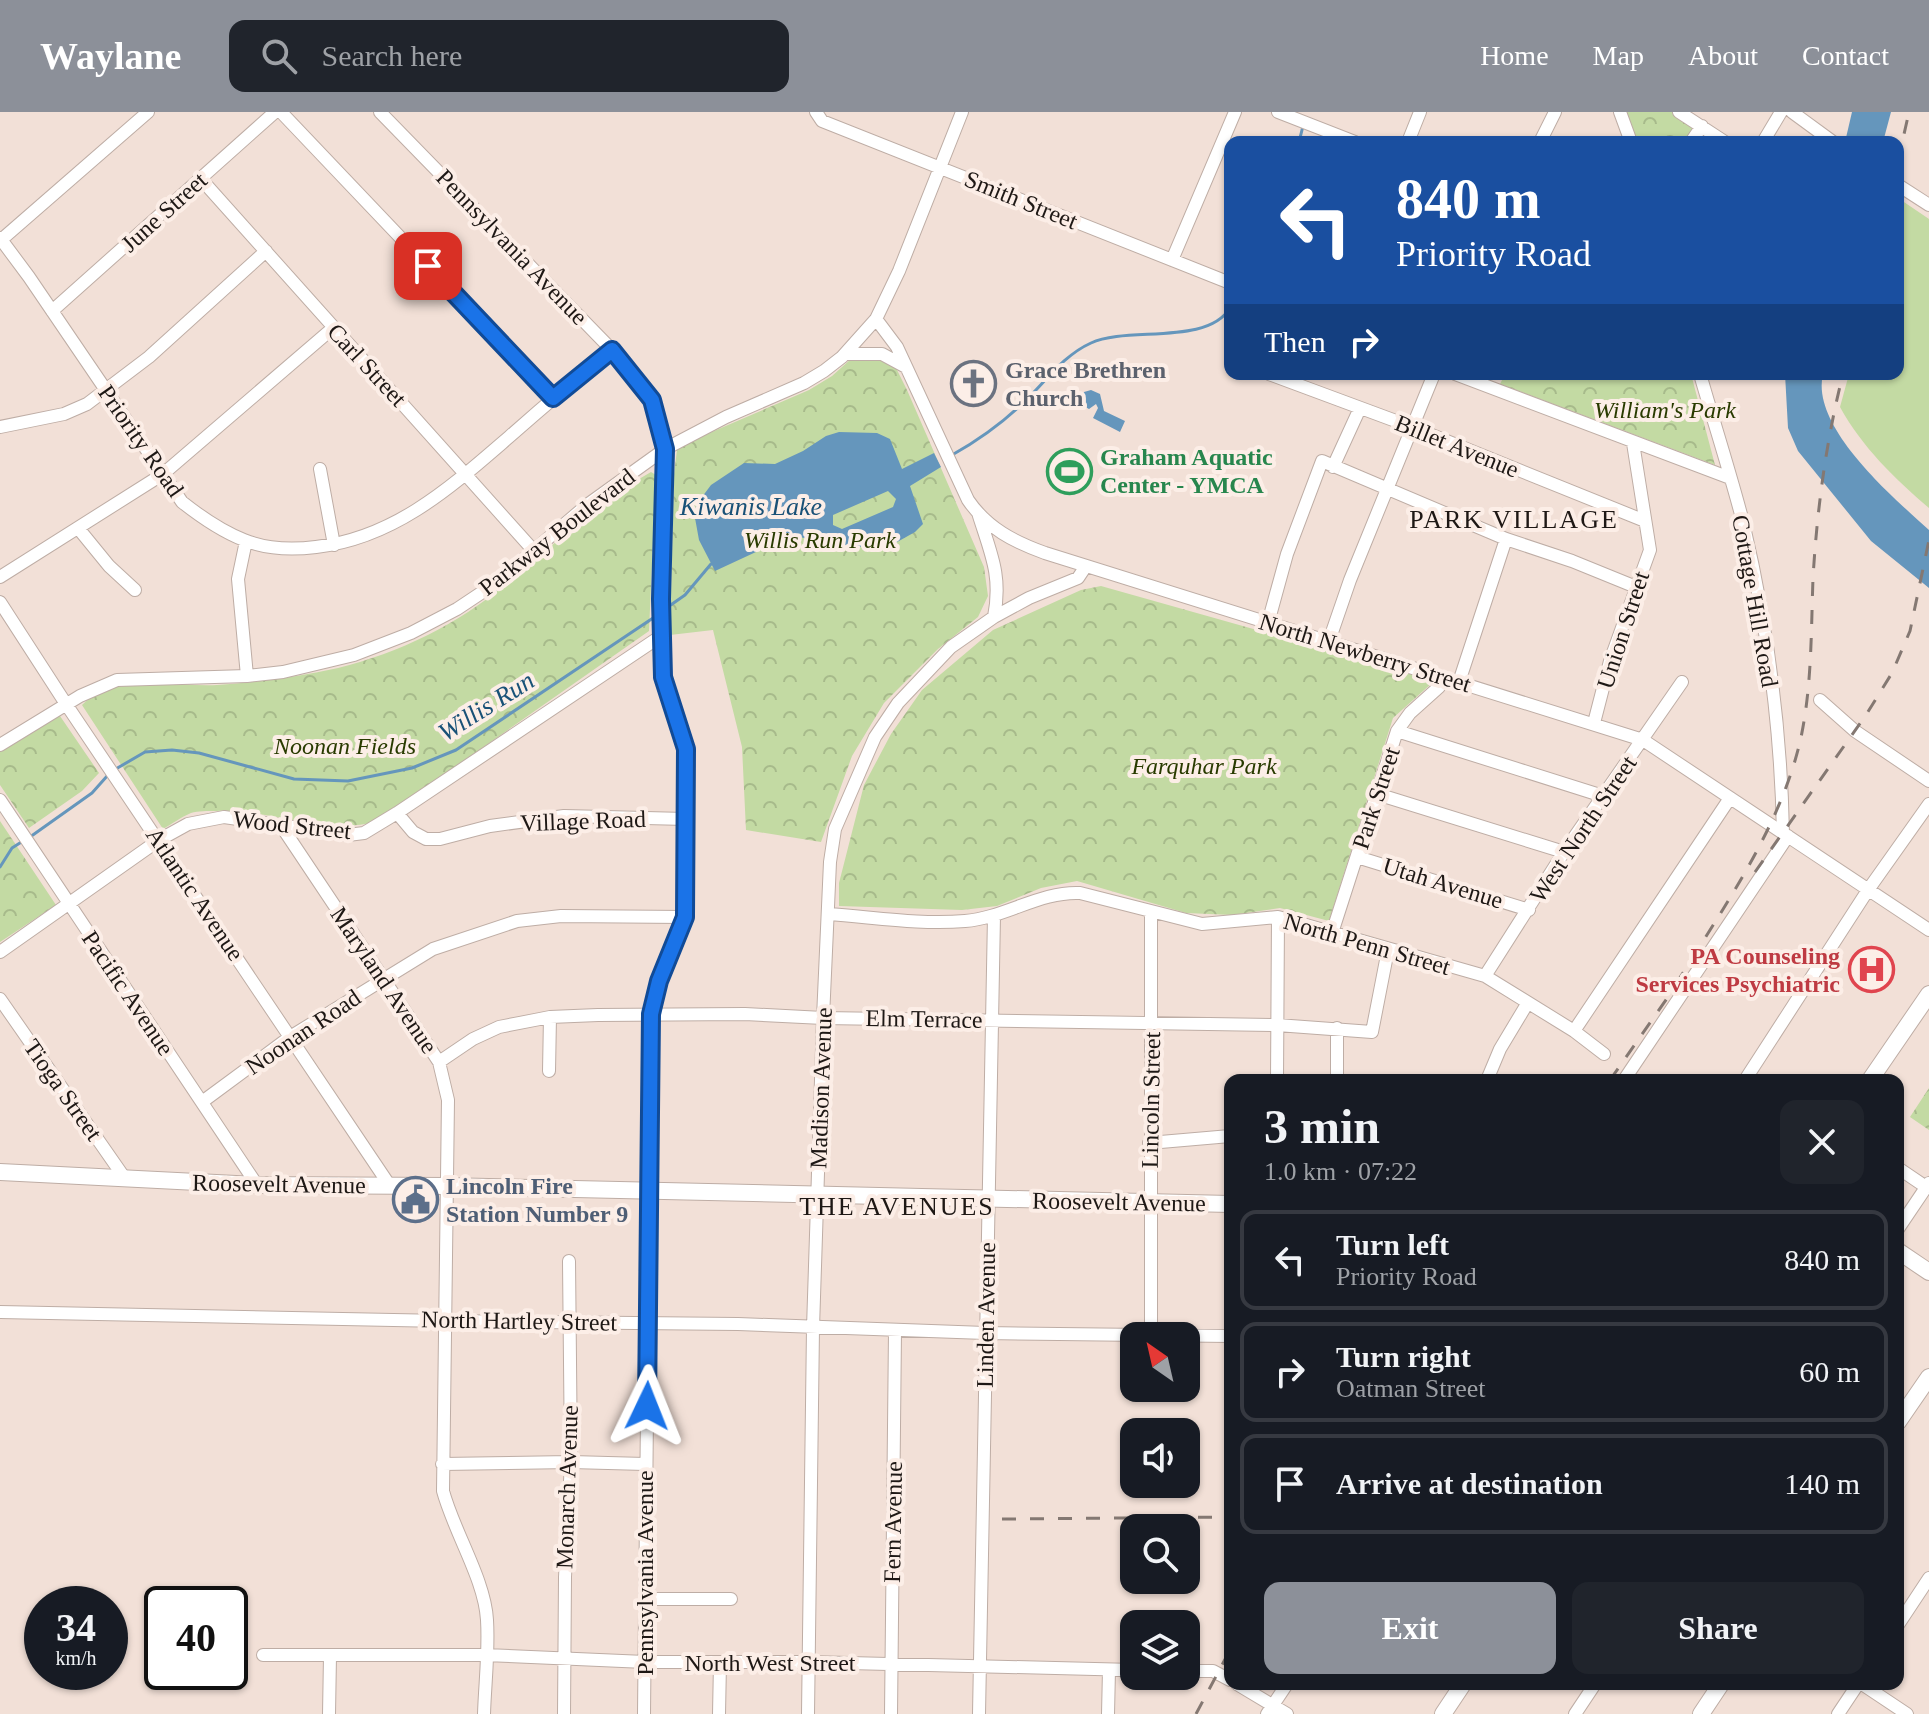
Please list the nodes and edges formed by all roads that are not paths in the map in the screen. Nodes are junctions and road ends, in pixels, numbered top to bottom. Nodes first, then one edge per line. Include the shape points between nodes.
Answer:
1 (148, 112) edge
2 (275, 112) edge
3 (281, 112) edge
4 (380, 112) edge
5 (962, 112) edge
6 (1235, 112) edge
7 (1278, 112) edge
8 (1420, 112) edge
9 (1555, 112) edge
10 (1620, 112) edge
11 (1679, 112) edge
12 (1781, 112) edge
13 (1792, 112) edge
14 (821, 115) edge
15 (1702, 126) junction
16 (1225, 136) edge
17 (1341, 136) edge
18 (1410, 136) edge
19 (1543, 136) edge
20 (1629, 136) edge
21 (1695, 136) edge
22 (1716, 136) edge
23 (1767, 136) edge
24 (1822, 136) edge
25 (1224, 138) edge
26 (940, 167) junction
27 (201, 179) junction
28 (1904, 189) edge
29 (1929, 205) edge
30 (1, 239) edge
31 (266, 251) junction
32 (1172, 260) junction
33 (1224, 281) edge
34 (52, 311) junction
35 (876, 319) junction
36 (333, 328) junction
37 (612, 350) junction
38 (845, 354) junction
39 (906, 367) junction
40 (1285, 380) edge
41 (1432, 380) edge
42 (1470, 380) edge
43 (1702, 380) edge
44 (106, 391) junction
45 (553, 398) junction
46 (1360, 408) junction
47 (0, 427) edge
48 (1412, 427) junction
49 (1633, 443) junction
50 (665, 449) junction
51 (1327, 464) junction
52 (320, 469) dead end
53 (467, 473) junction
54 (163, 474) junction
55 (1730, 478) junction
56 (1388, 488) junction
57 (979, 516) junction
58 (1645, 521) junction
59 (78, 528) junction
60 (1506, 539) junction
61 (246, 541) junction
62 (334, 545) junction
63 (534, 551) junction
64 (1086, 566) junction
65 (0, 577) edge
66 (1636, 587) junction
67 (135, 590) dead end
68 (0, 602) edge
69 (994, 617) junction
70 (1268, 623) junction
71 (661, 630) junction
72 (1329, 641) junction
73 (247, 676) junction
74 (1442, 677) junction
75 (1459, 682) junction
76 (1682, 682) dead end
77 (1820, 700) dead end
78 (66, 704) junction
79 (1594, 723) junction
80 (1397, 731) junction
81 (1643, 740) junction
82 (0, 745) edge
83 (1929, 781) edge
84 (1377, 794) junction
85 (1603, 796) junction
86 (1730, 798) junction
87 (0, 800) edge
88 (1929, 804) edge
89 (397, 813) junction
90 (686, 819) junction
91 (282, 827) junction
92 (1786, 834) junction
93 (159, 840) junction
94 (1564, 852) junction
95 (1357, 857) junction
96 (1868, 890) junction
97 (68, 904) junction
98 (1529, 910) junction
99 (1151, 912) junction
100 (828, 914) junction
101 (994, 916) junction
102 (685, 917) junction
103 (1278, 917) junction
104 (1929, 930) edge
105 (1332, 933) junction
106 (1388, 950) junction
107 (0, 952) edge
108 (1485, 976) junction
109 (383, 979) junction
110 (1929, 994) edge
111 (0, 999) edge
112 (1527, 1004) junction
113 (651, 1014) junction
114 (550, 1017) junction
115 (823, 1018) junction
116 (990, 1020) junction
117 (1152, 1024) junction
118 (1277, 1025) junction
119 (1337, 1028) junction
120 (1574, 1031) junction
121 (290, 1037) junction
122 (1604, 1054) dead end
123 (439, 1062) junction
124 (549, 1071) dead end
125 (1277, 1074) edge
126 (1337, 1074) edge
127 (1490, 1074) edge
128 (1628, 1074) edge
129 (1749, 1074) edge
130 (1874, 1074) edge
131 (202, 1102) junction
132 (1224, 1137) edge
133 (1149, 1143) junction
134 (1904, 1171) edge
135 (0, 1172) edge
136 (126, 1180) junction
137 (257, 1185) junction
138 (1928, 1185) edge
139 (390, 1186) junction
140 (446, 1186) junction
141 (647, 1192) junction
142 (817, 1195) junction
143 (987, 1200) junction
144 (1151, 1201) junction
145 (1224, 1204) edge
146 (1904, 1220) edge
147 (1904, 1255) edge
148 (569, 1261) dead end
149 (1929, 1272) edge
150 (0, 1312) edge
151 (444, 1321) junction
152 (1151, 1322) edge
153 (570, 1323) junction
154 (649, 1323) junction
155 (813, 1328) junction
156 (895, 1331) junction
157 (985, 1333) junction
158 (1120, 1335) edge
159 (1200, 1336) edge
160 (1224, 1336) edge
161 (1929, 1377) edge
162 (1904, 1413) edge
163 (571, 1462) junction
164 (442, 1464) junction
165 (645, 1464) junction
166 (1929, 1578) edge
167 (645, 1599) junction
168 (731, 1599) dead end
169 (1904, 1616) edge
170 (263, 1655) dead end
171 (485, 1655) junction
172 (330, 1656) junction
173 (566, 1659) junction
174 (645, 1662) junction
175 (809, 1662) junction
176 (720, 1663) junction
177 (891, 1664) junction
178 (979, 1667) junction
179 (1109, 1670) junction
180 (1120, 1670) edge
181 (1200, 1671) edge
182 (1224, 1677) edge
183 (1245, 1690) edge
184 (1283, 1690) edge
185 (1459, 1690) edge
186 (1591, 1690) edge
187 (1717, 1690) edge
188 (1856, 1690) edge
189 (1869, 1690) edge
190 (1270, 1710) edge
191 (329, 1714) edge
192 (484, 1714) edge
193 (564, 1714) edge
194 (644, 1714) edge
195 (719, 1714) edge
196 (808, 1714) edge
197 (891, 1714) edge
198 (979, 1714) edge
199 (1108, 1714) edge
200 (1287, 1714) edge
201 (1443, 1714) edge
202 (1575, 1714) edge
203 (1701, 1714) edge
204 (1838, 1714) edge
205 (1907, 1714) edge

1 - 30 street, Priority Road
2 - 27 street, June Street
3 - 45 street
4 - 37 street, Pennsylvania Avenue
5 - 26 street, Parkway Boulevard
6 - 16 street
7 - 17 street
8 - 18 street
9 - 19 street
10 - 20 street
11 - 15 street
12 - 23 street
13 - 24 street
14 - 26 street, Smith Street
15 - 21 street
15 - 22 street
25 - 32 street
26 - 32 street, Smith Street
26 - 35 street, Parkway Boulevard
27 - 31 street, Carl Street
27 - 34 street, June Street
28 - 29 street
30 - 34 street, Priority Road
31 - 36 street, Carl Street
31 - 44 street
32 - 33 street, Smith Street
34 - 44 street, Priority Road
35 - 38 street, Parkway Boulevard
35 - 39 street, North Newberry Street
36 - 53 street, Carl Street
36 - 54 street
37 - 45 street, Priority Road
37 - 50 street, Pennsylvania Avenue via 652,400
38 - 39 street via 882,354
38 - 50 street, Parkway Boulevard via 804,383
39 - 57 street, North Newberry Street
40 - 46 street, Billet Avenue
41 - 48 street
42 - 49 street
43 - 55 street, Cottage Hill Road
44 - 47 street via 64,414
44 - 54 street, Priority Road
45 - 53 street, Priority Road
46 - 48 street, Billet Avenue
46 - 51 street
48 - 56 street
48 - 58 street, Billet Avenue
49 - 55 street
49 - 58 street, Union Street
50 - 63 street, Parkway Boulevard
50 - 71 street, Pennsylvania Avenue
51 - 56 street
51 - 70 street via 1287,554
52 - 62 street
53 - 62 street, Priority Road via 407,517
53 - 63 street, Carl Street
54 - 59 street
54 - 61 street, Priority Road via 182,502
55 - 92 street, Cottage Hill Road via 1766,641
56 - 60 street
56 - 72 street
57 - 64 street, North Newberry Street via 1023,546
57 - 69 street via 997,571
58 - 66 street, Union Street via 1650,550
59 - 65 street
59 - 67 street
60 - 66 street
60 - 75 street
61 - 62 street, Priority Road via 289,549
61 - 73 street via 238,579
63 - 73 street, Parkway Boulevard via 477,596 411,633 327,663
64 - 69 street, Madison Avenue via 1078,578
64 - 70 street, North Newberry Street
66 - 79 street, Union Street
68 - 78 street, Atlantic Avenue
69 - 100 street, Madison Avenue via 951,647 898,703 875,737 835,829
70 - 72 street, North Newberry Street
71 - 89 street, Wood Street
71 - 90 street, Pennsylvania Avenue via 663,677 686,749
72 - 74 street, North Newberry Street
73 - 78 street, Parkway Boulevard via 117,680
74 - 75 street, North Newberry Street
74 - 80 street, Park Street via 1439,687
75 - 79 street, North Newberry Street
76 - 81 street, West North Street
77 - 83 street via 1855,731
78 - 82 street, Parkway Boulevard
78 - 93 street, Atlantic Avenue
79 - 81 street, North Newberry Street
80 - 84 street, Park Street
80 - 85 street
81 - 85 street, West North Street
81 - 86 street, North Newberry Street
84 - 94 street
84 - 95 street, Park Street
85 - 94 street, West North Street
86 - 92 street, North Newberry Street
86 - 120 street
87 - 97 street, Pacific Avenue
88 - 96 street
89 - 90 street, Village Road via 426,839 564,816
89 - 91 street, Wood Street via 364,833
90 - 102 street, Pennsylvania Avenue
91 - 93 street, Wood Street via 210,818
91 - 109 street, Maryland Avenue
92 - 96 street, North Newberry Street
92 - 128 street
93 - 97 street, Wood Street
93 - 121 street, Atlantic Avenue
94 - 98 street, West North Street
95 - 98 street, Utah Avenue
95 - 105 street, Park Street
96 - 104 street, North Newberry Street
96 - 129 street
97 - 107 street, Wood Street
97 - 131 street, Pacific Avenue
98 - 108 street, West North Street
99 - 101 street, North Penn Street via 1067,893
99 - 103 street, North Penn Street via 1202,924
99 - 117 street, Lincoln Street
100 - 101 street, North Penn Street via 964,921
100 - 115 street, Madison Avenue
101 - 116 street, Linden Avenue
102 - 109 street, Noonan Road via 517,921 433,949
102 - 113 street, Pennsylvania Avenue
103 - 105 street, North Penn Street
103 - 118 street
105 - 106 street, North Penn Street
106 - 108 street, North Penn Street
106 - 119 street, Elm Terrace via 1372,1032
108 - 112 street, North Penn Street
109 - 121 street, Noonan Road
109 - 123 street, Maryland Avenue
110 - 130 main road
111 - 136 street, Tioga Street
112 - 120 street, North Penn Street
112 - 127 street
113 - 114 street, Elm Terrace
113 - 115 street, Elm Terrace
113 - 141 street, Pennsylvania Avenue
114 - 123 street, Elm Terrace via 499,1027
114 - 124 street
115 - 116 street, Elm Terrace
115 - 142 street, Madison Avenue
116 - 117 street, Elm Terrace
116 - 143 street, Linden Avenue
117 - 118 street, Elm Terrace
117 - 133 street, Lincoln Street
118 - 119 street, Elm Terrace
118 - 125 street
119 - 126 street
120 - 122 street, North Penn Street
121 - 131 street, Noonan Road
121 - 139 street, Atlantic Avenue
123 - 140 street, Maryland Avenue via 448,1100
131 - 137 street, Pacific Avenue
132 - 133 street
133 - 144 street, Lincoln Street
134 - 138 street
135 - 136 main road, Roosevelt Avenue
136 - 137 main road, Roosevelt Avenue
137 - 139 main road, Roosevelt Avenue
138 - 146 street
139 - 140 main road, Roosevelt Avenue
140 - 141 main road, Roosevelt Avenue
140 - 151 street, Maryland Avenue
141 - 142 main road, Roosevelt Avenue
141 - 154 street, Pennsylvania Avenue
142 - 143 main road, Roosevelt Avenue
142 - 155 street, Madison Avenue
143 - 144 main road, Roosevelt Avenue
143 - 157 street, Linden Avenue
144 - 145 main road, Roosevelt Avenue
144 - 152 street, Lincoln Street
147 - 149 main road
148 - 153 street, Monarch Avenue
150 - 151 street, North Hartley Street
151 - 153 street, North Hartley Street
151 - 164 street, Maryland Avenue
153 - 154 street, North Hartley Street
153 - 163 street, Monarch Avenue
154 - 155 street, North Hartley Street
154 - 165 street, Pennsylvania Avenue
155 - 156 street, North Hartley Street
155 - 175 street, Madison Avenue
156 - 157 street, North Hartley Street
156 - 177 street, Fern Avenue
157 - 158 street, North Hartley Street
157 - 178 street, Linden Avenue
159 - 160 street, North Hartley Street
161 - 162 main road
163 - 164 street
163 - 165 street
163 - 173 street, Monarch Avenue
164 - 171 street, Maryland Avenue via 450,1519 487,1619
165 - 167 street, Pennsylvania Avenue
166 - 169 street
167 - 168 street
167 - 174 street, Pennsylvania Avenue
170 - 172 street, North West Street
171 - 172 street, North West Street
171 - 173 street, North West Street
171 - 192 street, Maryland Avenue
172 - 191 street
173 - 174 street, North West Street
173 - 193 street, Monarch Avenue
174 - 176 street, North West Street
174 - 194 street, Pennsylvania Avenue
175 - 176 street, North West Street
175 - 177 street, North West Street
175 - 196 street, Madison Avenue
176 - 195 street
177 - 178 street, North West Street
177 - 197 street, Fern Avenue
178 - 179 street, North West Street
178 - 198 street, Linden Avenue
179 - 180 street, North West Street
179 - 199 street
181 - 182 street
183 - 190 street
184 - 190 street
185 - 201 main road
186 - 202 street
187 - 203 main road
188 - 204 street
189 - 205 street
190 - 200 street

